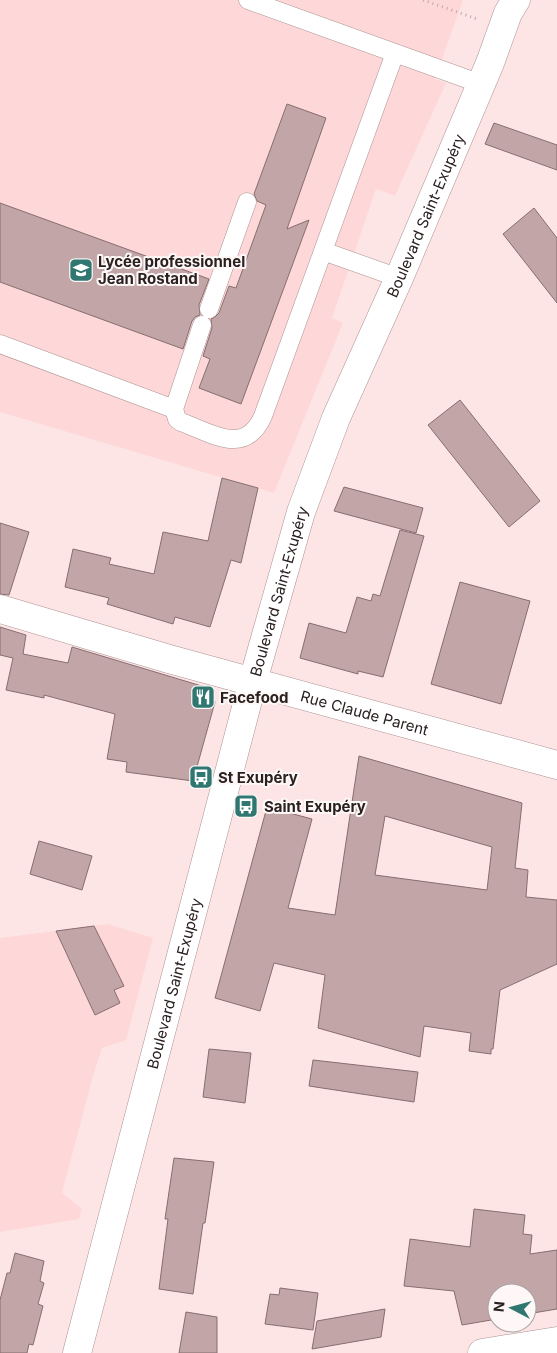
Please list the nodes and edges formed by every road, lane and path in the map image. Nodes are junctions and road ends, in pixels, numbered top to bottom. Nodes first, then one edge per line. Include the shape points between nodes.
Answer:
1 (248, 0) edge
2 (423, 0) edge
3 (516, 0) edge
4 (474, 27) dead end
5 (395, 53) junction
6 (481, 84) junction
7 (247, 202) dead end
8 (324, 251) junction
9 (399, 278) junction
10 (0, 344) edge
11 (174, 409) junction
12 (0, 609) edge
13 (254, 681) junction
14 (557, 764) edge
15 (557, 1340) edge
16 (77, 1353) edge
17 (482, 1353) edge

1 - 5 lane
2 - 4 path via 477,19
3 - 6 street, Boulevard Saint-Exupéry
5 - 6 lane
5 - 8 lane
6 - 9 street, Boulevard Saint-Exupéry
7 - 11 lane
8 - 9 lane
8 - 11 lane via 263,416 251,434 228,440 181,422
9 - 13 street, Boulevard Saint-Exupéry via 336,418 301,512
10 - 11 lane
12 - 13 street, Rue Claude Parent
13 - 14 street, Rue Claude Parent
13 - 16 street, Boulevard Saint-Exupéry
15 - 17 street

